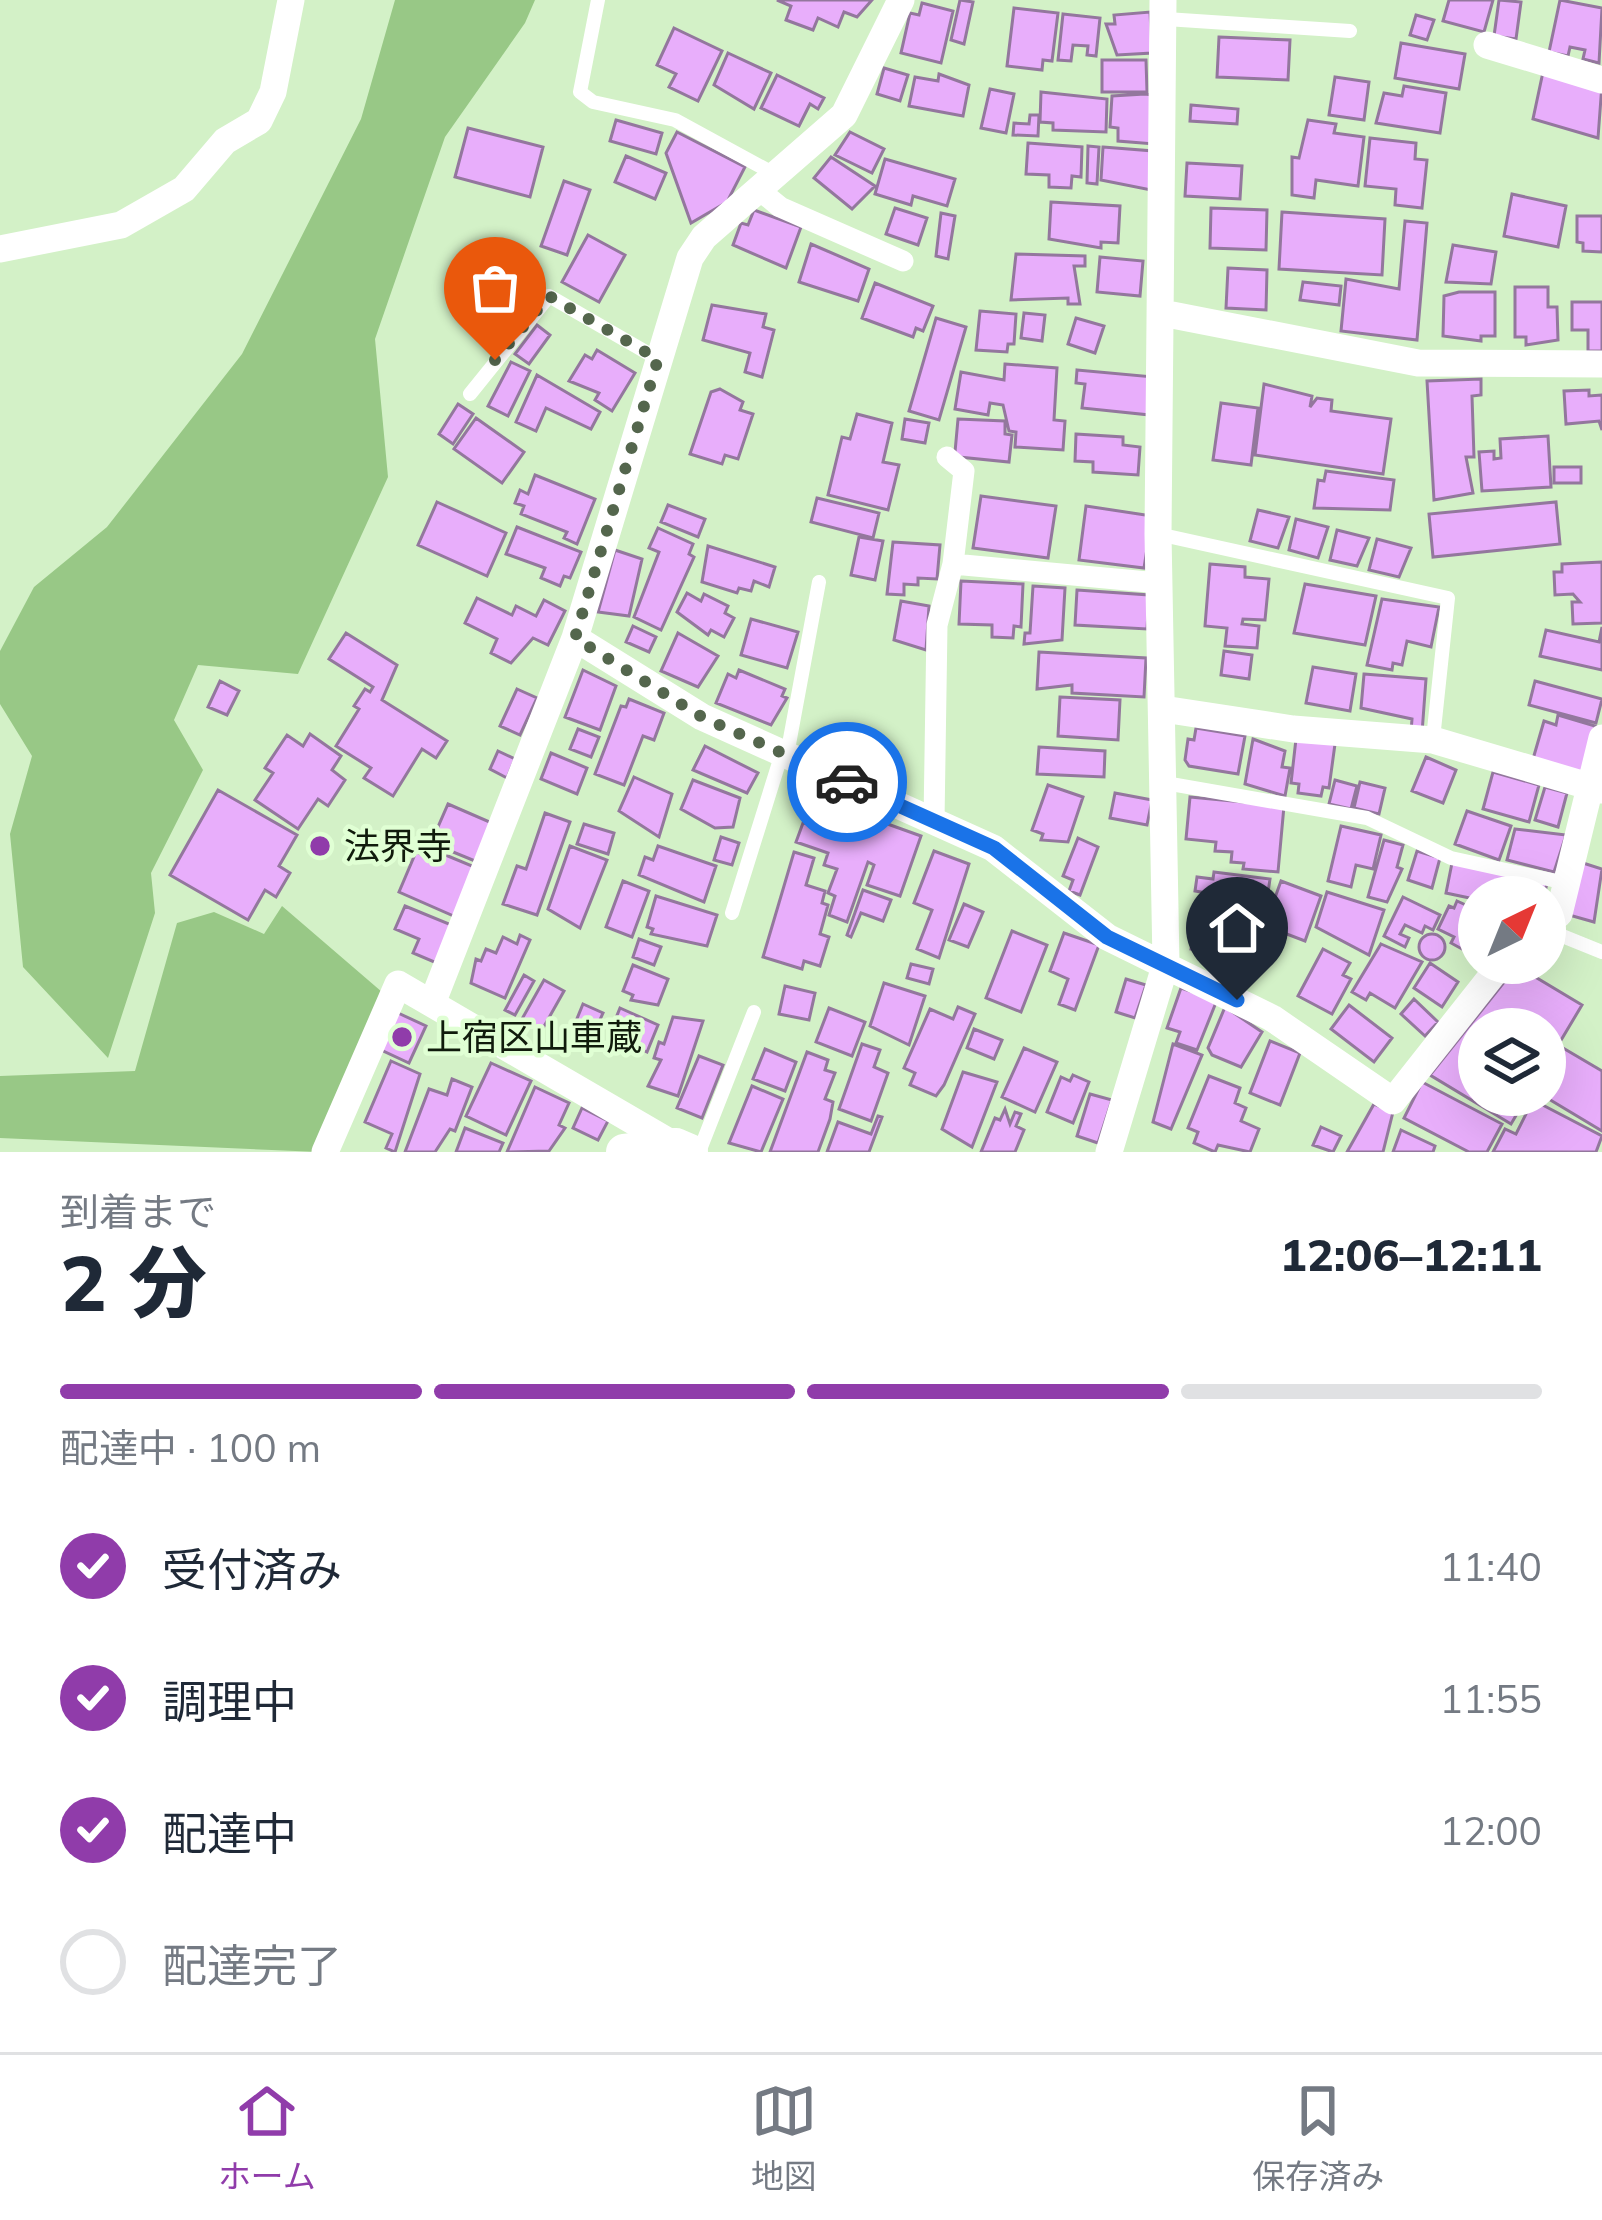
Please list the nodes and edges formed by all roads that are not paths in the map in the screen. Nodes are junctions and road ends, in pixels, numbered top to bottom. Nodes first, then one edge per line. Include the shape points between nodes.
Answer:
1 (291, 0) edge
2 (598, 0) edge
3 (901, 0) edge
4 (1164, 10) edge
5 (1350, 31) dead end
6 (1486, 45) dead end
7 (1602, 80) edge
8 (768, 182) junction
9 (0, 249) edge
10 (903, 261) dead end
11 (1162, 313) junction
12 (658, 359) junction
13 (1602, 364) edge
14 (470, 394) dead end
15 (947, 457) dead end
16 (1158, 535) junction
17 (952, 564) junction
18 (819, 582) dead end
19 (1159, 583) junction
20 (575, 638) junction
21 (1163, 709) junction
22 (1602, 738) edge
23 (1433, 740) junction
24 (784, 754) junction
25 (1166, 783) junction
26 (1596, 789) edge
27 (934, 821) junction
28 (1531, 876) edge
29 (1566, 884) edge
30 (732, 913) dead end
31 (1566, 936) edge
32 (1602, 952) edge
33 (1166, 963) junction
34 (1486, 984) edge
35 (433, 1001) junction
36 (754, 1012) dead end
37 (688, 1150) edge
38 (325, 1152) edge
39 (624, 1152) edge
40 (1109, 1152) edge

1 - 9 street via 273,92 259,121 225,141 184,189 121,225
2 - 8 lane via 580,92 675,120
3 - 8 street via 844,115
4 - 5 lane
4 - 11 street
6 - 7 street
8 - 10 street via 780,207
8 - 12 street via 690,258
11 - 13 street via 1418,363
11 - 16 street
12 - 14 lane via 549,296
12 - 20 street
15 - 17 street via 964,471
16 - 19 street
16 - 23 lane via 1448,598
17 - 19 street
17 - 27 street via 937,625
18 - 24 lane
19 - 21 street
20 - 24 street via 702,717
20 - 35 street
21 - 23 street
21 - 25 street
22 - 26 street
23 - 26 street
24 - 27 street
24 - 30 lane
25 - 28 lane via 1367,818 1451,858
25 - 33 street
26 - 29 street
27 - 33 street via 994,848 1107,937
31 - 32 lane
33 - 34 street via 1272,1018 1394,1101
33 - 40 street
35 - 37 street
35 - 38 street via 398,984
36 - 37 lane
37 - 39 street

